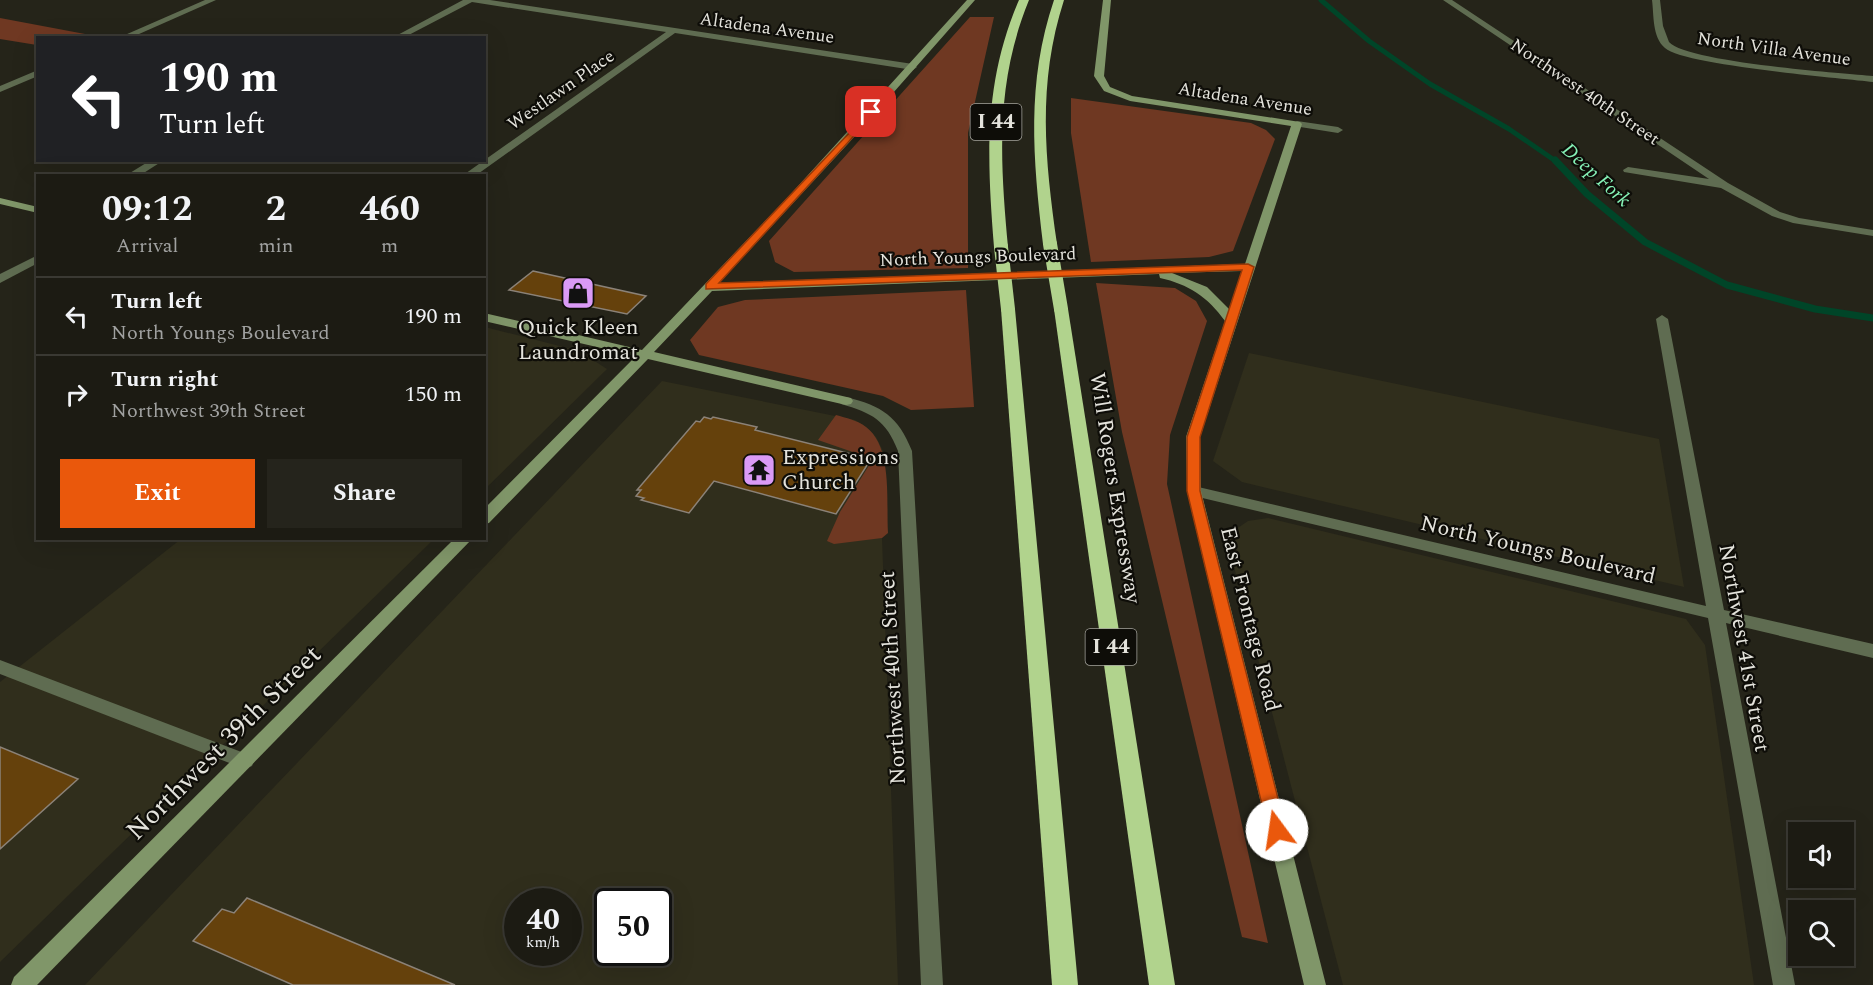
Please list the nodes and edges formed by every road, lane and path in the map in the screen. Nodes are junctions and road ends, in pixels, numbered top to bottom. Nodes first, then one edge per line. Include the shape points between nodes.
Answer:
1 (212, 0) edge
2 (469, 0) edge
3 (474, 0) edge
4 (971, 0) edge
5 (1024, 0) edge
6 (1059, 0) edge
7 (1107, 0) edge
8 (1447, 0) edge
9 (1656, 0) edge
10 (674, 31) junction
11 (127, 36) edge
12 (400, 36) edge
13 (913, 67) junction
14 (36, 74) edge
15 (1873, 79) edge
16 (0, 89) edge
17 (1297, 124) junction
18 (1338, 130) dead end
19 (155, 162) edge
20 (1628, 170) dead end
21 (134, 174) edge
22 (470, 174) edge
23 (1724, 185) junction
24 (0, 201) edge
25 (36, 210) edge
26 (1873, 233) edge
27 (36, 259) edge
28 (1248, 267) junction
29 (1147, 271) junction
30 (0, 279) edge
31 (710, 287) junction
32 (486, 317) edge
33 (1662, 319) dead end
34 (1231, 320) junction
35 (645, 356) junction
36 (846, 401) joint
37 (1194, 491) junction
38 (486, 517) edge
39 (463, 540) edge
40 (1715, 615) junction
41 (1873, 651) edge
42 (0, 668) edge
43 (245, 761) junction
44 (22, 985) edge
45 (932, 985) edge
46 (1065, 985) edge
47 (1162, 985) edge
48 (1315, 985) edge
49 (1784, 985) edge

1 - 11 street
2 - 12 street
3 - 10 street, Altadena Avenue
4 - 13 main road
5 - 46 highway, I 44, bridge via 1000,79 994,138
6 - 47 highway, Will Rogers Expressway / I 44, bridge via 1049,33 1039,100 1042,185
7 - 17 main road, Altadena Avenue via 1099,76 1112,92
8 - 23 street, Northwest 40th Street
9 - 15 street, North Villa Avenue via 1662,40 1671,50
10 - 13 street, Altadena Avenue
10 - 22 street, Westlawn Place
13 - 31 main road
14 - 16 street
17 - 18 street, Altadena Avenue
17 - 28 main road
19 - 21 street
20 - 23 street
23 - 26 street via 1776,214 1797,221
24 - 25 main road
27 - 30 street
28 - 29 main road, North Youngs Boulevard
28 - 34 main road, East Frontage Road
29 - 31 main road, North Youngs Boulevard
29 - 34 main road via 1181,278 1202,288 1220,303
31 - 35 main road
32 - 35 main road
33 - 40 street, Northwest 41st Street
34 - 37 main road, East Frontage Road via 1193,437
35 - 36 main road
35 - 38 main road
36 - 45 street, Northwest 40th Street via 880,413 891,422 905,451
37 - 40 street, North Youngs Boulevard
37 - 48 main road, East Frontage Road
39 - 43 main road, Northwest 39th Street
40 - 41 street, North Youngs Boulevard
40 - 49 street, Northwest 41st Street
42 - 43 street
43 - 44 main road, Northwest 39th Street

